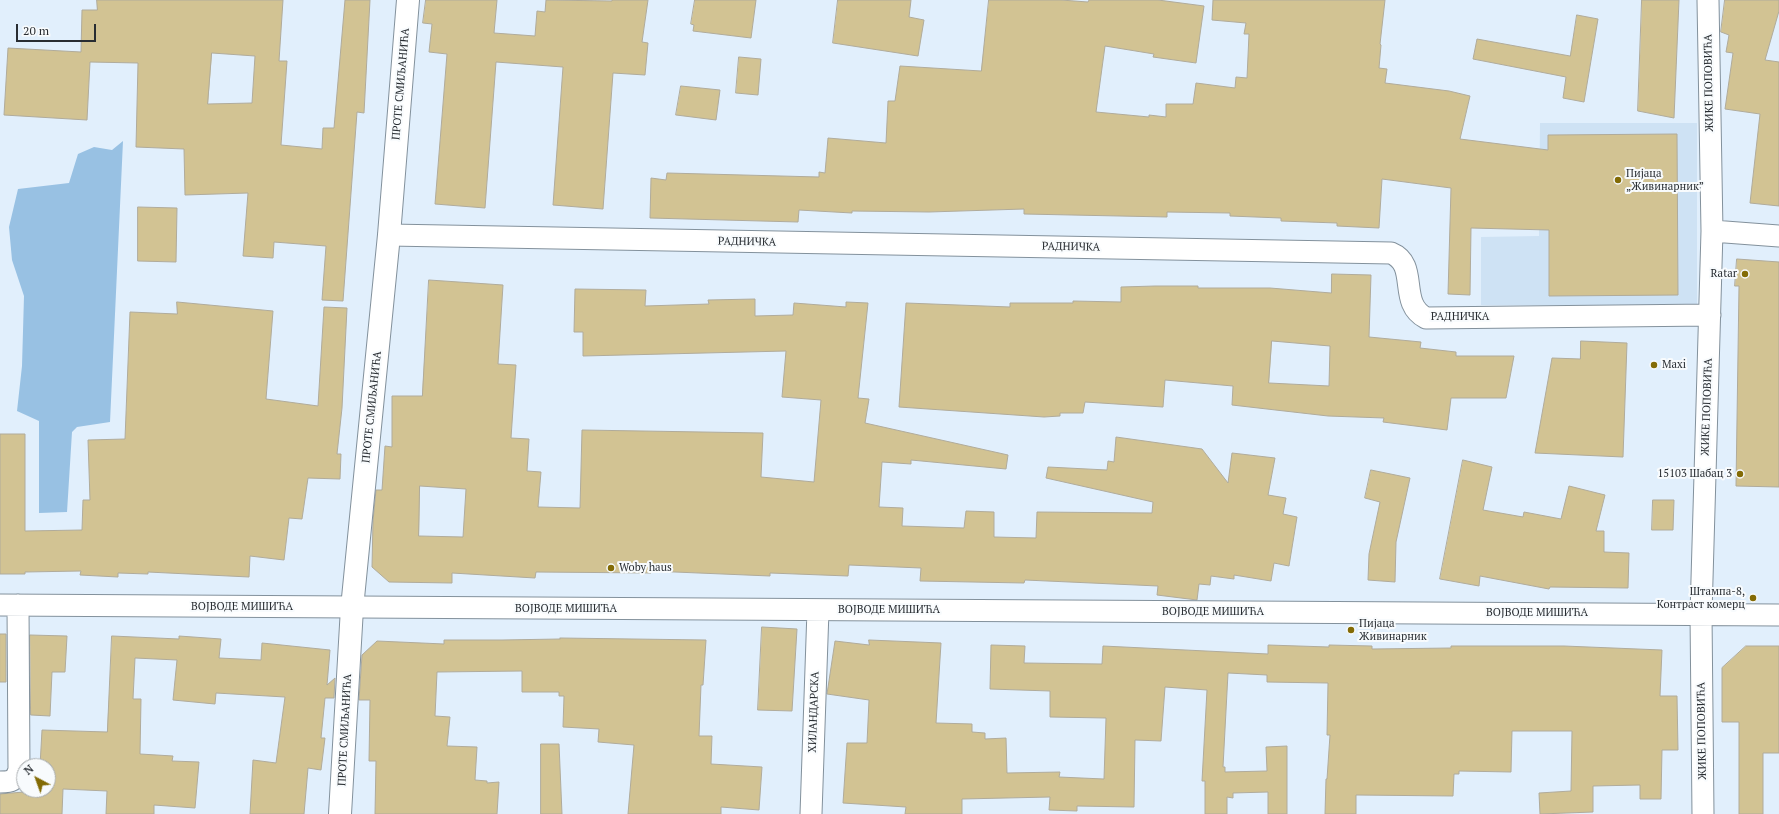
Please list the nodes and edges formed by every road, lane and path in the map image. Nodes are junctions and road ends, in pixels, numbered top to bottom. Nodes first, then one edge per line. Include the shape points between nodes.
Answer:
1 (408, 0) edge
2 (1708, 0) edge
3 (1712, 231) junction
4 (389, 235) junction
5 (1779, 236) edge
6 (1710, 315) junction
7 (9, 605) edge
8 (352, 608) junction
9 (818, 610) junction
10 (1701, 614) junction
11 (1779, 615) edge
12 (0, 782) edge
13 (340, 814) edge
14 (810, 814) edge
15 (1703, 814) edge

1 - 4 street, ПРОТЕ СМИЉАНИЋА
2 - 3 street, ЖИКЕ ПОПОВИЋА
3 - 5 street
3 - 6 street, ЖИКЕ ПОПОВИЋА
4 - 6 street, РАДНИЧКА via 1391,253 1400,259 1407,271 1411,304 1426,318
4 - 8 street, ПРОТЕ СМИЉАНИЋА
6 - 10 street, ЖИКЕ ПОПОВИЋА
7 - 8 street, ВОЈВОДЕ МИШИЋА
7 - 12 street via 18,770 16,779 11,782
8 - 9 street, ВОЈВОДЕ МИШИЋА
8 - 13 street, ПРОТЕ СМИЉАНИЋА
9 - 10 street, ВОЈВОДЕ МИШИЋА
9 - 14 street, ХИЛАНДАРСКА
10 - 11 street, ВОЈВОДЕ МИШИЋА
10 - 15 street, ЖИКЕ ПОПОВИЋА

